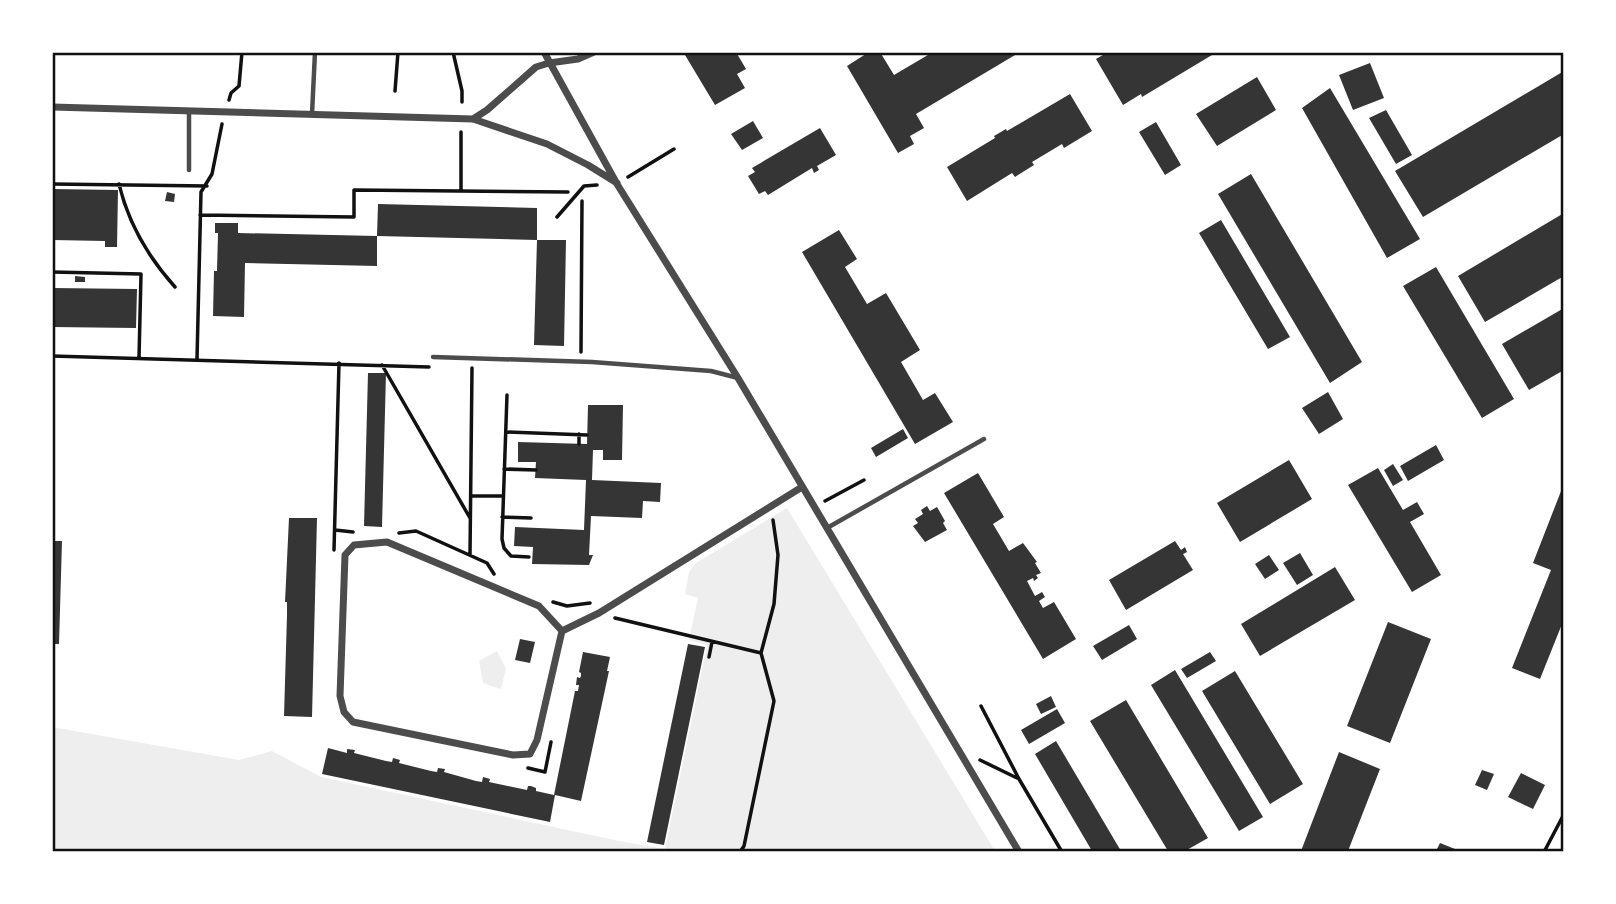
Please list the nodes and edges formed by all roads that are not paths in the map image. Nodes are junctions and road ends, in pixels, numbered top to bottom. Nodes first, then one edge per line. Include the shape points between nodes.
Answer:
1 (314, 52) edge
2 (544, 52) edge
3 (594, 52) edge
4 (549, 62) junction
5 (52, 107) edge
6 (189, 112) junction
7 (312, 115) junction
8 (473, 119) junction
9 (189, 170) dead end
10 (617, 184) junction
11 (433, 357) dead end
12 (738, 378) junction
13 (984, 439) dead end
14 (802, 487) junction
15 (826, 529) junction
16 (562, 631) junction
17 (1019, 852) edge

1 - 7 lane
2 - 4 street
3 - 4 street
4 - 8 street via 536,67
4 - 10 street
5 - 6 street
6 - 7 street
6 - 9 lane
7 - 8 street
8 - 10 street via 547,144
10 - 12 street
11 - 12 lane via 581,362 710,371
12 - 14 street
13 - 15 lane
14 - 15 street
14 - 16 street via 600,613
15 - 17 street
16 - 16 street via 539,606 387,542 354,545 345,555 340,696 344,712 353,722 513,755 530,754

